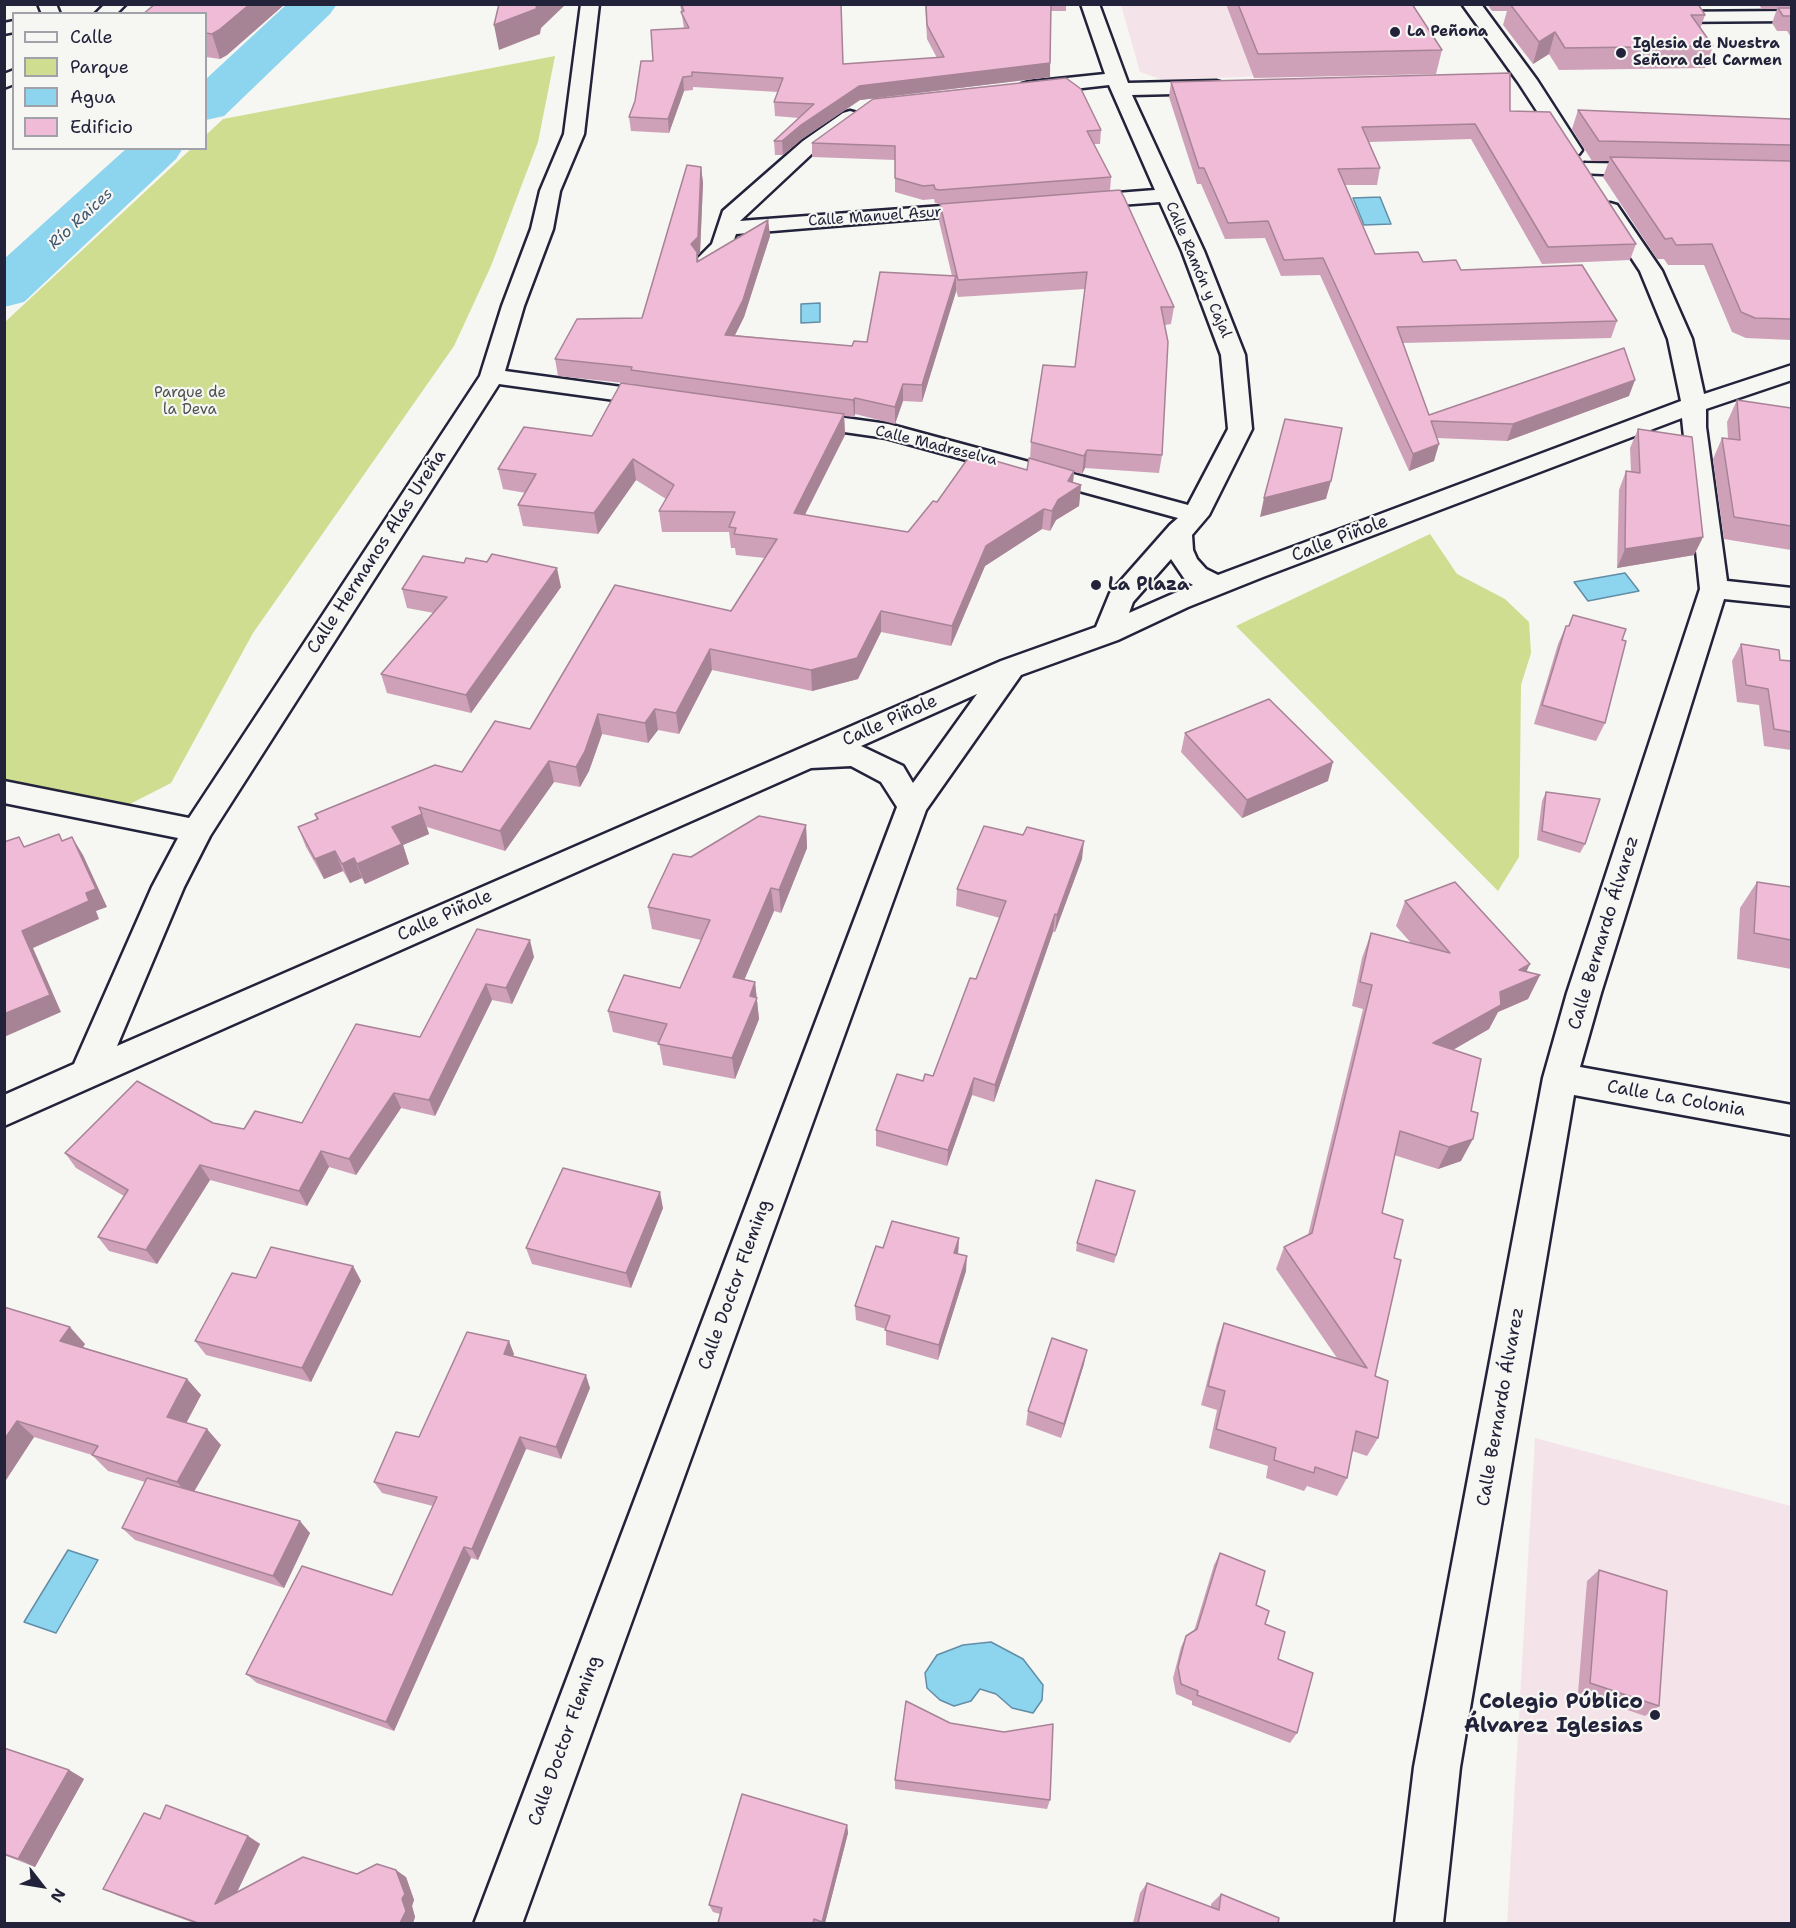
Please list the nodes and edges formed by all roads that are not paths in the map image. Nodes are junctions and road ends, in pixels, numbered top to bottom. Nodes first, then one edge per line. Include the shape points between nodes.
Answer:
1 (590, 4) edge
2 (1090, 4) edge
3 (1486, 13) edge
4 (1791, 16) edge
5 (1648, 17) edge
6 (1118, 83) junction
7 (1230, 86) edge
8 (1010, 90) edge
9 (867, 106) edge
10 (1585, 169) junction
11 (1676, 171) edge
12 (1166, 195) junction
13 (1059, 203) edge
14 (1000, 208) edge
15 (728, 228) junction
16 (706, 261) edge
17 (1791, 372) edge
18 (492, 376) junction
19 (679, 402) edge
20 (1694, 405) junction
21 (784, 417) edge
22 (1188, 523) junction
23 (1216, 586) junction
24 (1714, 589) junction
25 (1791, 597) edge
26 (1107, 633) junction
27 (1011, 668) junction
28 (796, 761) junction
29 (4, 792) edge
30 (912, 807) junction
31 (197, 831) junction
32 (88, 1073) junction
33 (1560, 1078) junction
34 (4, 1111) edge
35 (1791, 1120) edge
36 (498, 1923) edge
37 (1419, 1923) edge

1 - 18 street, Calle Hermanos Alas Ureña via 574,134 550,191 542,229
2 - 6 street, Calle Ramón y Cajal
3 - 10 street, Calle Bernardo Álvarez via 1514,80
4 - 5 street
6 - 7 street
6 - 8 street
6 - 12 street, Calle Ramón y Cajal
9 - 15 street via 810,145 731,216
10 - 11 street
10 - 20 street, Calle Bernardo Álvarez via 1651,271 1680,339
12 - 13 street
12 - 22 street, Calle Ramón y Cajal via 1193,250 1233,355 1240,429
14 - 15 street, Calle Manuel Asur
15 - 16 street via 722,246
17 - 20 street, Calle Piñole
18 - 19 street
18 - 31 street, Calle Hermanos Alas Ureña
20 - 23 street, Calle Piñole
20 - 24 street, Calle Bernardo Álvarez
21 - 22 street, Calle Madreselva via 888,431
22 - 23 street via 1180,550 1185,562 1196,575
22 - 26 street, Calle Ramón y Cajal via 1120,599
23 - 26 street, Calle Piñole
24 - 25 street
24 - 33 street, Calle Bernardo Álvarez
26 - 27 street, Calle Piñole
27 - 28 street, Calle Piñole
27 - 30 street, Calle Doctor Fleming
28 - 30 street via 855,755 892,774
28 - 32 street, Calle Piñole
29 - 31 street
30 - 36 street, Calle Doctor Fleming
31 - 32 street, Calle Hermanos Alas Ureña via 168,887
32 - 34 street, Calle Piñole
33 - 35 street, Calle La Colonia
33 - 37 street, Calle Bernardo Álvarez via 1437,1767

